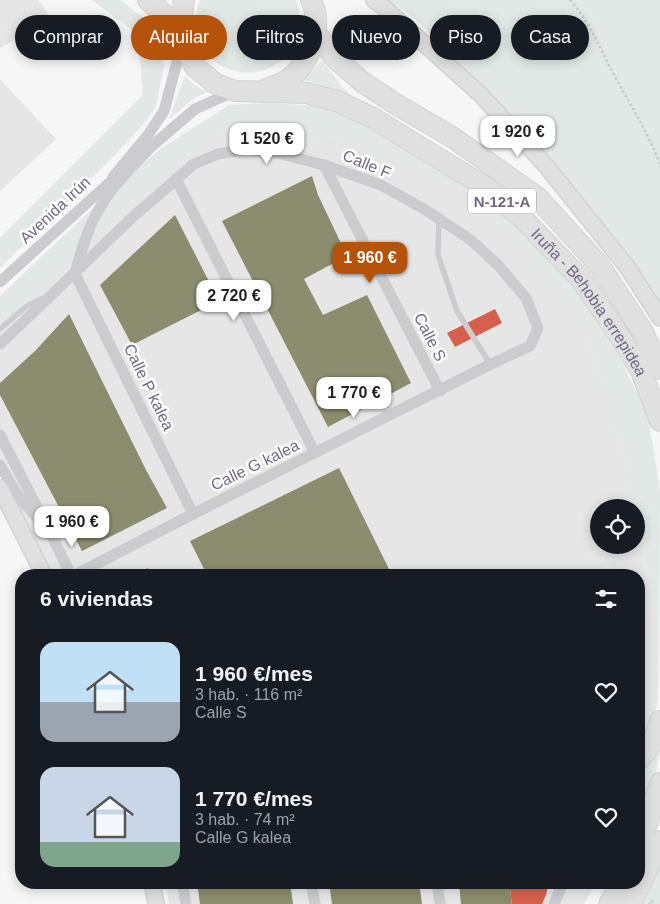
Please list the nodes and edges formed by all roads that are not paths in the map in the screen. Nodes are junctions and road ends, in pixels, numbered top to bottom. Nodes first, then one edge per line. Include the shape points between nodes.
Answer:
1 (148, 0) edge
2 (184, 0) edge
3 (374, 0) edge
4 (315, 2) edge
5 (162, 15) edge
6 (183, 15) edge
7 (315, 15) edge
8 (322, 40) edge
9 (175, 60) edge
10 (192, 60) edge
11 (306, 60) edge
12 (235, 91) junction
13 (257, 92) junction
14 (150, 148) junction
15 (324, 165) junction
16 (176, 179) junction
17 (109, 182) junction
18 (439, 219) junction
19 (75, 274) junction
20 (0, 282) edge
21 (50, 298) junction
22 (660, 318) edge
23 (0, 329) edge
24 (0, 344) edge
25 (530, 346) joint
26 (490, 364) junction
27 (660, 369) edge
28 (440, 391) junction
29 (660, 421) edge
30 (0, 435) edge
31 (315, 453) junction
32 (0, 465) edge
33 (0, 488) edge
34 (193, 514) junction
35 (50, 532) junction
36 (41, 569) edge
37 (68, 569) edge
38 (88, 569) edge
39 (660, 721) edge
40 (645, 753) edge
41 (660, 783) edge
42 (645, 828) edge
43 (660, 841) edge
44 (645, 874) edge
45 (153, 889) edge
46 (183, 889) edge
47 (312, 889) edge
48 (438, 889) edge
49 (560, 889) edge
50 (602, 889) edge
51 (617, 889) edge
52 (638, 889) edge
53 (156, 904) edge
54 (186, 904) edge
55 (314, 904) edge
56 (440, 904) edge
57 (554, 904) edge
58 (594, 904) edge
59 (609, 904) edge
60 (630, 904) edge

1 - 5 highway
2 - 6 highway
3 - 22 street via 481,95 547,167 628,268
4 - 7 highway
8 - 27 highway, Iruña - Behobia errepidea / N-121-A via 336,59 361,81 452,137 536,197 600,265 644,332
9 - 17 street, Avenida Irún via 164,110
10 - 12 highway via 195,67 216,84
11 - 13 highway via 284,82
12 - 13 highway, Iruña - Behobia errepidea
12 - 14 street, Avenida Irún via 196,109
13 - 29 highway, Iruña - Behobia errepidea / N-121-A via 306,93 336,101 373,118 487,188 522,218 580,278 641,371
14 - 17 street, Avenida Irún
14 - 19 street, Avenida Irún via 102,203 86,237
15 - 16 street, Calle F via 247,149 218,154 194,164
15 - 18 street, Calle F via 381,186
15 - 28 street, Calle S
16 - 19 street, Calle F
16 - 31 street
17 - 20 street, Avenida Irún
18 - 25 street, Calle F via 471,240 526,298 538,328
18 - 26 lane via 438,254 458,311
19 - 21 street, Calle F
19 - 34 street, Calle P kalea
21 - 23 lane via 42,298 27,306
21 - 24 street, Calle F
25 - 26 street, Calle G kalea
26 - 28 street, Calle G kalea
28 - 31 street, Calle G kalea
30 - 35 street
31 - 34 street, Calle G kalea
32 - 35 street via 18,496
33 - 36 street
34 - 38 street, Calle G kalea
35 - 37 street
39 - 40 highway via 653,743
41 - 42 highway
43 - 44 highway
45 - 53 street
46 - 54 street
47 - 55 street
48 - 56 street
49 - 57 street
50 - 58 highway
51 - 59 highway
52 - 60 highway

